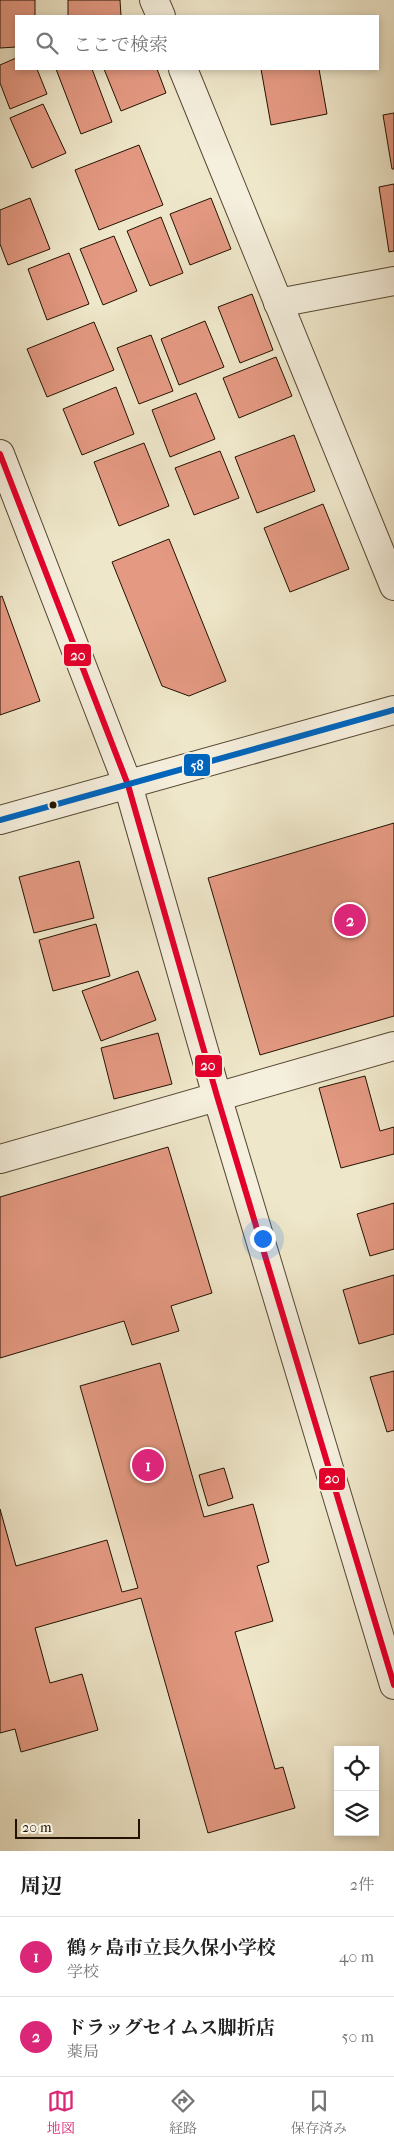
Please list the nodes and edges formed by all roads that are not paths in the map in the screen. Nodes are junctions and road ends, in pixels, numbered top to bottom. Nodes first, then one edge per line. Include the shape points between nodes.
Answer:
1 (154, 0) edge
2 (161, 15) edge
3 (183, 70) edge
4 (394, 281) edge
5 (278, 303) junction
6 (0, 454) edge
7 (394, 586) edge
8 (394, 710) edge
9 (128, 785) junction
10 (0, 820) edge
11 (394, 1046) edge
12 (217, 1096) junction
13 (0, 1159) edge
14 (389, 1649) edge
15 (394, 1685) edge

1 - 2 street
3 - 5 street
4 - 5 street
5 - 7 street
6 - 9 street
8 - 9 street
9 - 10 street
9 - 12 street
11 - 12 street
12 - 13 street
12 - 14 street
14 - 15 street

